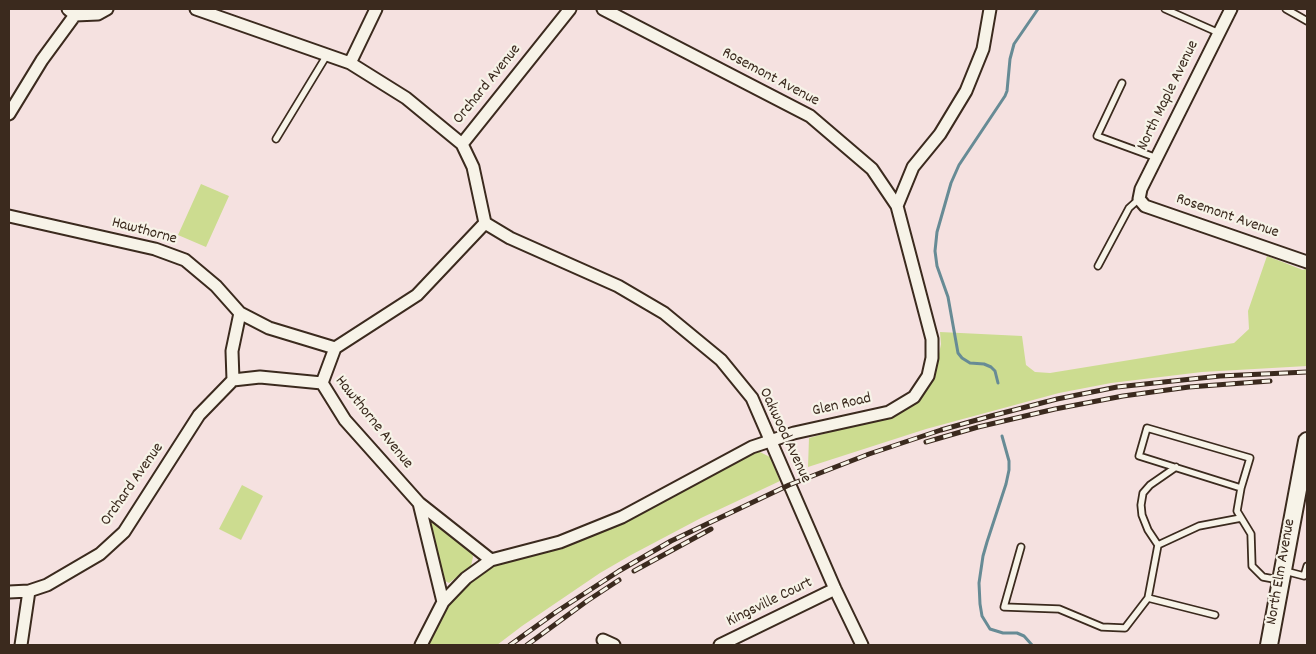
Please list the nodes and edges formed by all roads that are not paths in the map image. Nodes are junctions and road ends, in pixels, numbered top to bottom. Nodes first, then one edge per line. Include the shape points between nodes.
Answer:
1 (107, 9) edge
2 (196, 9) edge
3 (376, 9) edge
4 (570, 9) edge
5 (603, 9) edge
6 (990, 9) edge
7 (1165, 9) edge
8 (1231, 9) edge
9 (1286, 9) edge
10 (71, 12) edge
11 (1307, 21) edge
12 (1219, 33) junction
13 (327, 55) junction
14 (350, 63) junction
15 (1122, 83) dead end
16 (9, 114) edge
17 (276, 139) dead end
18 (462, 144) junction
19 (1157, 158) junction
20 (1139, 199) junction
21 (897, 206) junction
22 (9, 216) edge
23 (485, 223) junction
24 (1307, 262) edge
25 (1098, 266) dead end
26 (240, 314) junction
27 (335, 348) junction
28 (233, 380) junction
29 (322, 383) junction
30 (770, 440) junction
31 (1307, 441) edge
32 (1176, 468) junction
33 (1241, 488) junction
34 (419, 503) junction
35 (1241, 518) junction
36 (1158, 545) junction
37 (1021, 547) dead end
38 (491, 560) junction
39 (1307, 566) edge
40 (1282, 576) junction
41 (834, 589) junction
42 (29, 591) junction
43 (9, 592) edge
44 (1148, 598) junction
45 (443, 602) junction
46 (1214, 615) dead end
47 (21, 645) edge
48 (421, 645) edge
49 (720, 645) edge
50 (862, 645) edge
51 (1269, 645) edge

1 - 10 street via 98,14
2 - 13 street
3 - 14 street
4 - 18 street, Orchard Avenue
5 - 21 street, Rosemont Avenue via 810,116 872,169
6 - 21 street via 983,49 966,91 940,134 912,167
7 - 12 lane
8 - 12 street, North Maple Avenue
9 - 11 lane
10 - 16 street
12 - 19 street, North Maple Avenue
13 - 14 street
13 - 17 lane
14 - 18 street via 406,98
15 - 19 lane via 1097,136
18 - 23 street, Orchard Avenue via 473,167
19 - 20 street, North Maple Avenue
20 - 24 street, Rosemont Avenue via 1145,206
20 - 25 lane via 1129,208
21 - 30 street, Glen Road via 932,339 928,376 914,397 889,412
22 - 26 street, Hawthorne via 154,249 185,260 216,286
23 - 27 street via 417,294
23 - 30 street, Oakwood Avenue via 510,238 618,286 664,313 721,360 752,398
26 - 27 street, Hawthorne via 270,328
26 - 28 street via 232,351
27 - 29 street
28 - 29 street, Hawthorne Avenue via 260,377
28 - 42 street, Orchard Avenue via 199,416 124,532 100,554 47,585
29 - 34 street, Hawthorne Avenue via 346,420
30 - 38 street, Glen Road via 752,446 622,517 560,542
30 - 41 street, Oakwood Avenue
31 - 40 main road, North Elm Avenue
32 - 33 lane
32 - 33 lane via 1139,456 1147,428 1250,458
32 - 36 lane via 1143,493 1142,515
33 - 35 lane via 1237,511
34 - 38 street, Hawthorne Avenue
34 - 45 street, Hawthorne Avenue
35 - 36 lane via 1199,526
35 - 40 lane via 1251,534 1252,566 1262,577
36 - 44 lane
37 - 44 lane via 1004,606 1059,609 1102,627 1125,628
38 - 45 street, Glen Road via 466,578
39 - 40 lane via 1304,576
40 - 51 main road, North Elm Avenue
41 - 49 street, Kingsville Court
41 - 50 street, Oakwood Avenue
42 - 43 street, Orchard Avenue
42 - 47 street
44 - 46 lane
45 - 48 street, Glen Road

